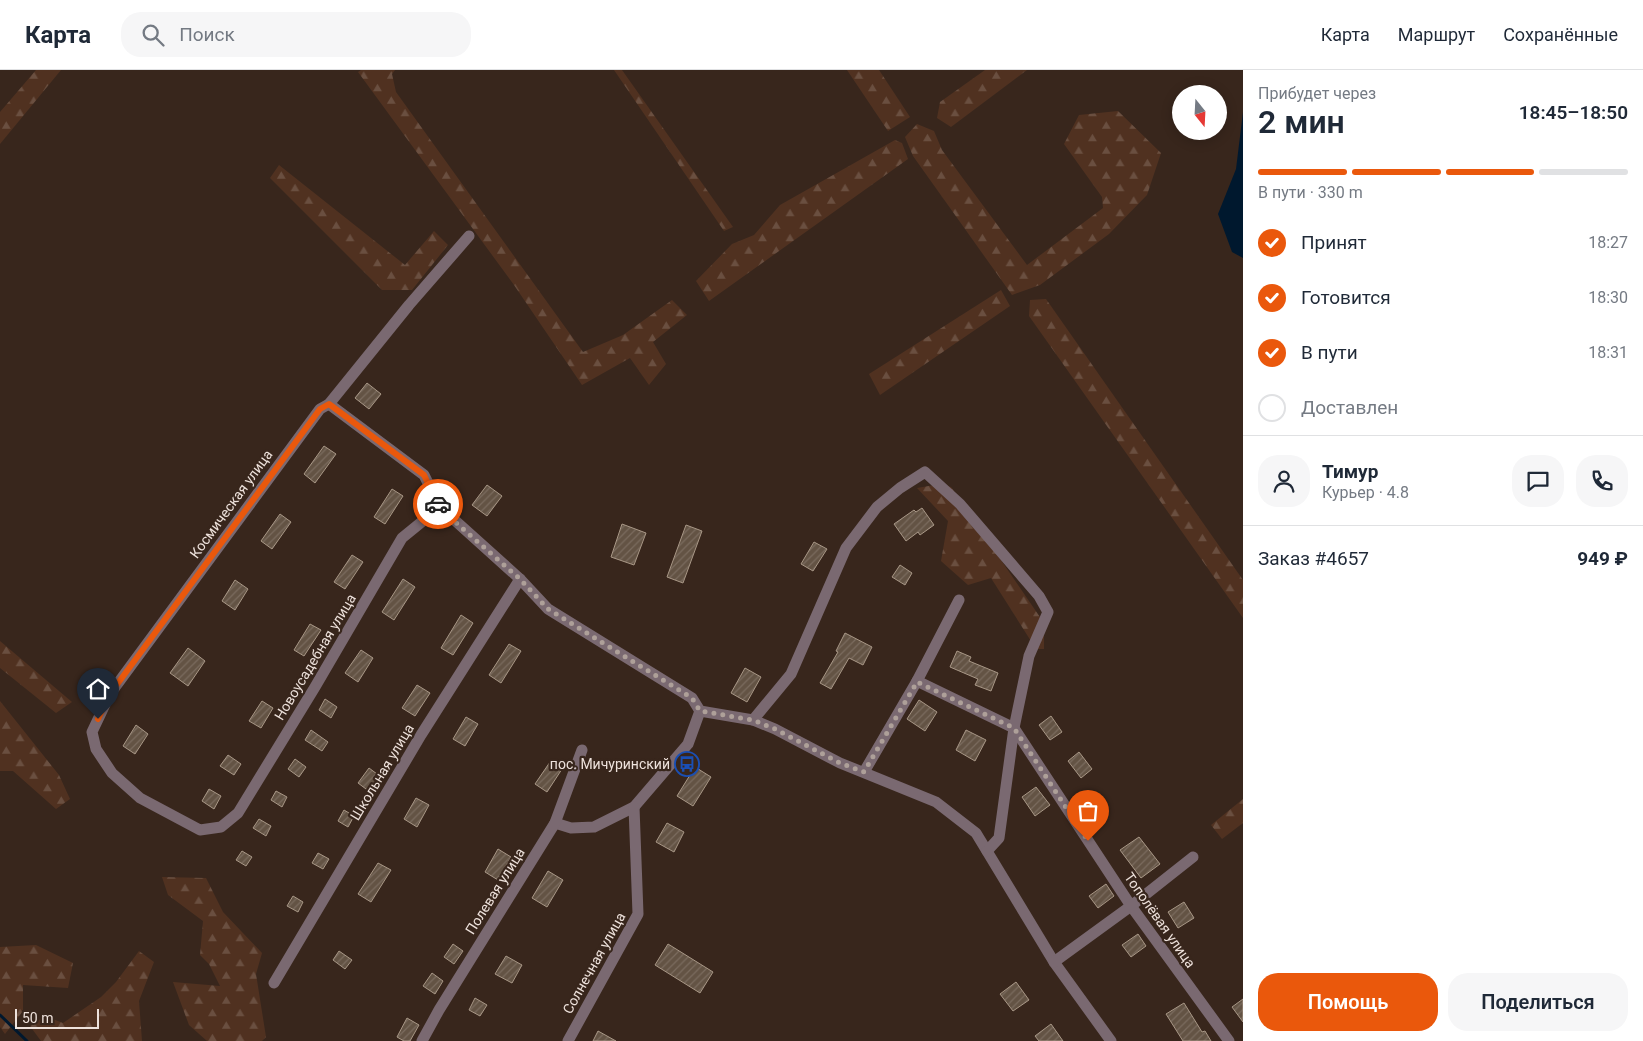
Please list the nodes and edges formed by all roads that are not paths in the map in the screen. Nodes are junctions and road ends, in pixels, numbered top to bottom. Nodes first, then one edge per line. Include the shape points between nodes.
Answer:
1 (470, 236) dead end
2 (329, 404) junction
3 (440, 507) junction
4 (520, 579) junction
5 (959, 600) dead end
6 (917, 682) junction
7 (700, 711) junction
8 (753, 720) junction
9 (1014, 728) junction
10 (582, 750) dead end
11 (864, 772) junction
12 (634, 807) junction
13 (555, 823) junction
14 (221, 827) joint
15 (987, 851) junction
16 (1193, 857) dead end
17 (1131, 906) junction
18 (1054, 962) junction
19 (274, 983) dead end
20 (422, 1041) edge
21 (568, 1041) edge
22 (1111, 1041) edge
23 (1229, 1041) edge

1 - 2 street, Космическая улица via 409,304
2 - 3 street via 424,475
2 - 14 street, Космическая улица via 320,409 110,694 92,732 96,749 112,773 140,798 200,830
3 - 4 street
3 - 14 street, Новоусадебная улица via 402,538 238,813
4 - 7 street via 548,609 692,698
4 - 19 street, Школьная улица via 421,735
5 - 6 street
6 - 9 street
6 - 11 street
7 - 8 street
7 - 12 street via 688,744
8 - 9 street via 791,674 846,548 877,507 925,472 960,504 1048,612 1029,656
8 - 11 street
9 - 15 street via 999,838
9 - 17 street, Тополёвая улица
10 - 13 street, Полевая улица
11 - 15 street via 936,802 976,833
12 - 13 street via 594,827 571,828
12 - 21 street, Солнечная улица via 638,914
13 - 20 street, Полевая улица
15 - 18 street
16 - 17 street
17 - 18 street
17 - 23 street, Тополёвая улица
18 - 22 street

